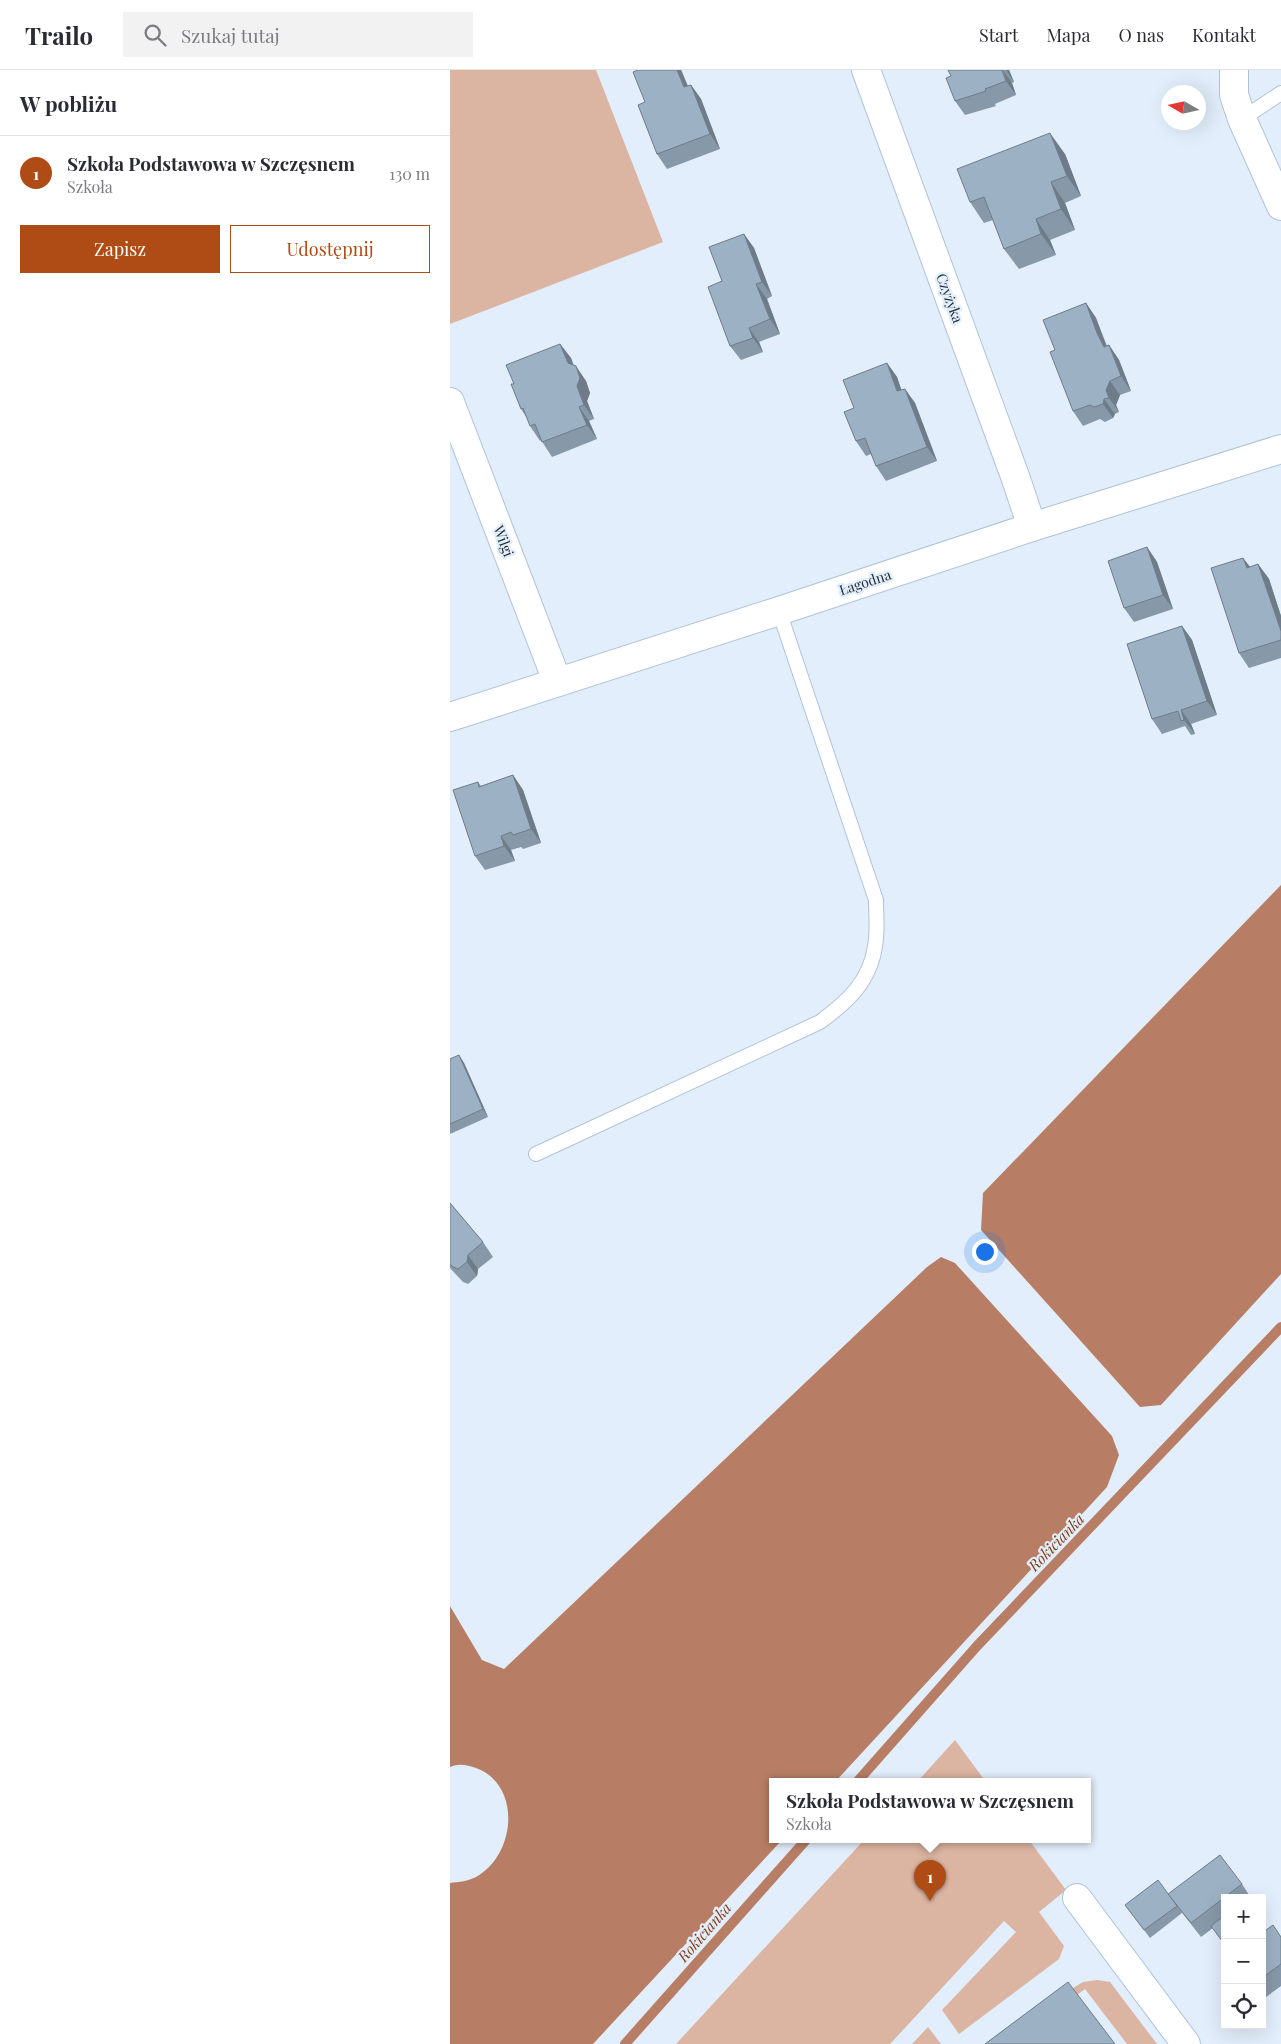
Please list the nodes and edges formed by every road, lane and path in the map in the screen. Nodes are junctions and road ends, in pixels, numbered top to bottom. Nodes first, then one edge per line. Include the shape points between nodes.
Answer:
1 (866, 70) edge
2 (1234, 70) edge
3 (1281, 93) edge
4 (1242, 119) junction
5 (1281, 206) edge
6 (450, 402) edge
7 (1281, 449) edge
8 (1032, 527) junction
9 (779, 611) junction
10 (558, 681) junction
11 (450, 717) edge
12 (536, 1154) dead end
13 (1077, 1898) dead end
14 (1186, 2044) edge

1 - 8 street, Czyżyka
2 - 4 street via 1234,95
3 - 4 lane
4 - 5 street
6 - 10 street, Wilgi
7 - 8 street, Łagodna
8 - 9 street, Łagodna
9 - 10 street, Łagodna
9 - 12 lane via 876,900 875,946 865,979 844,1004 820,1022
10 - 11 street, Łagodna
13 - 14 street

